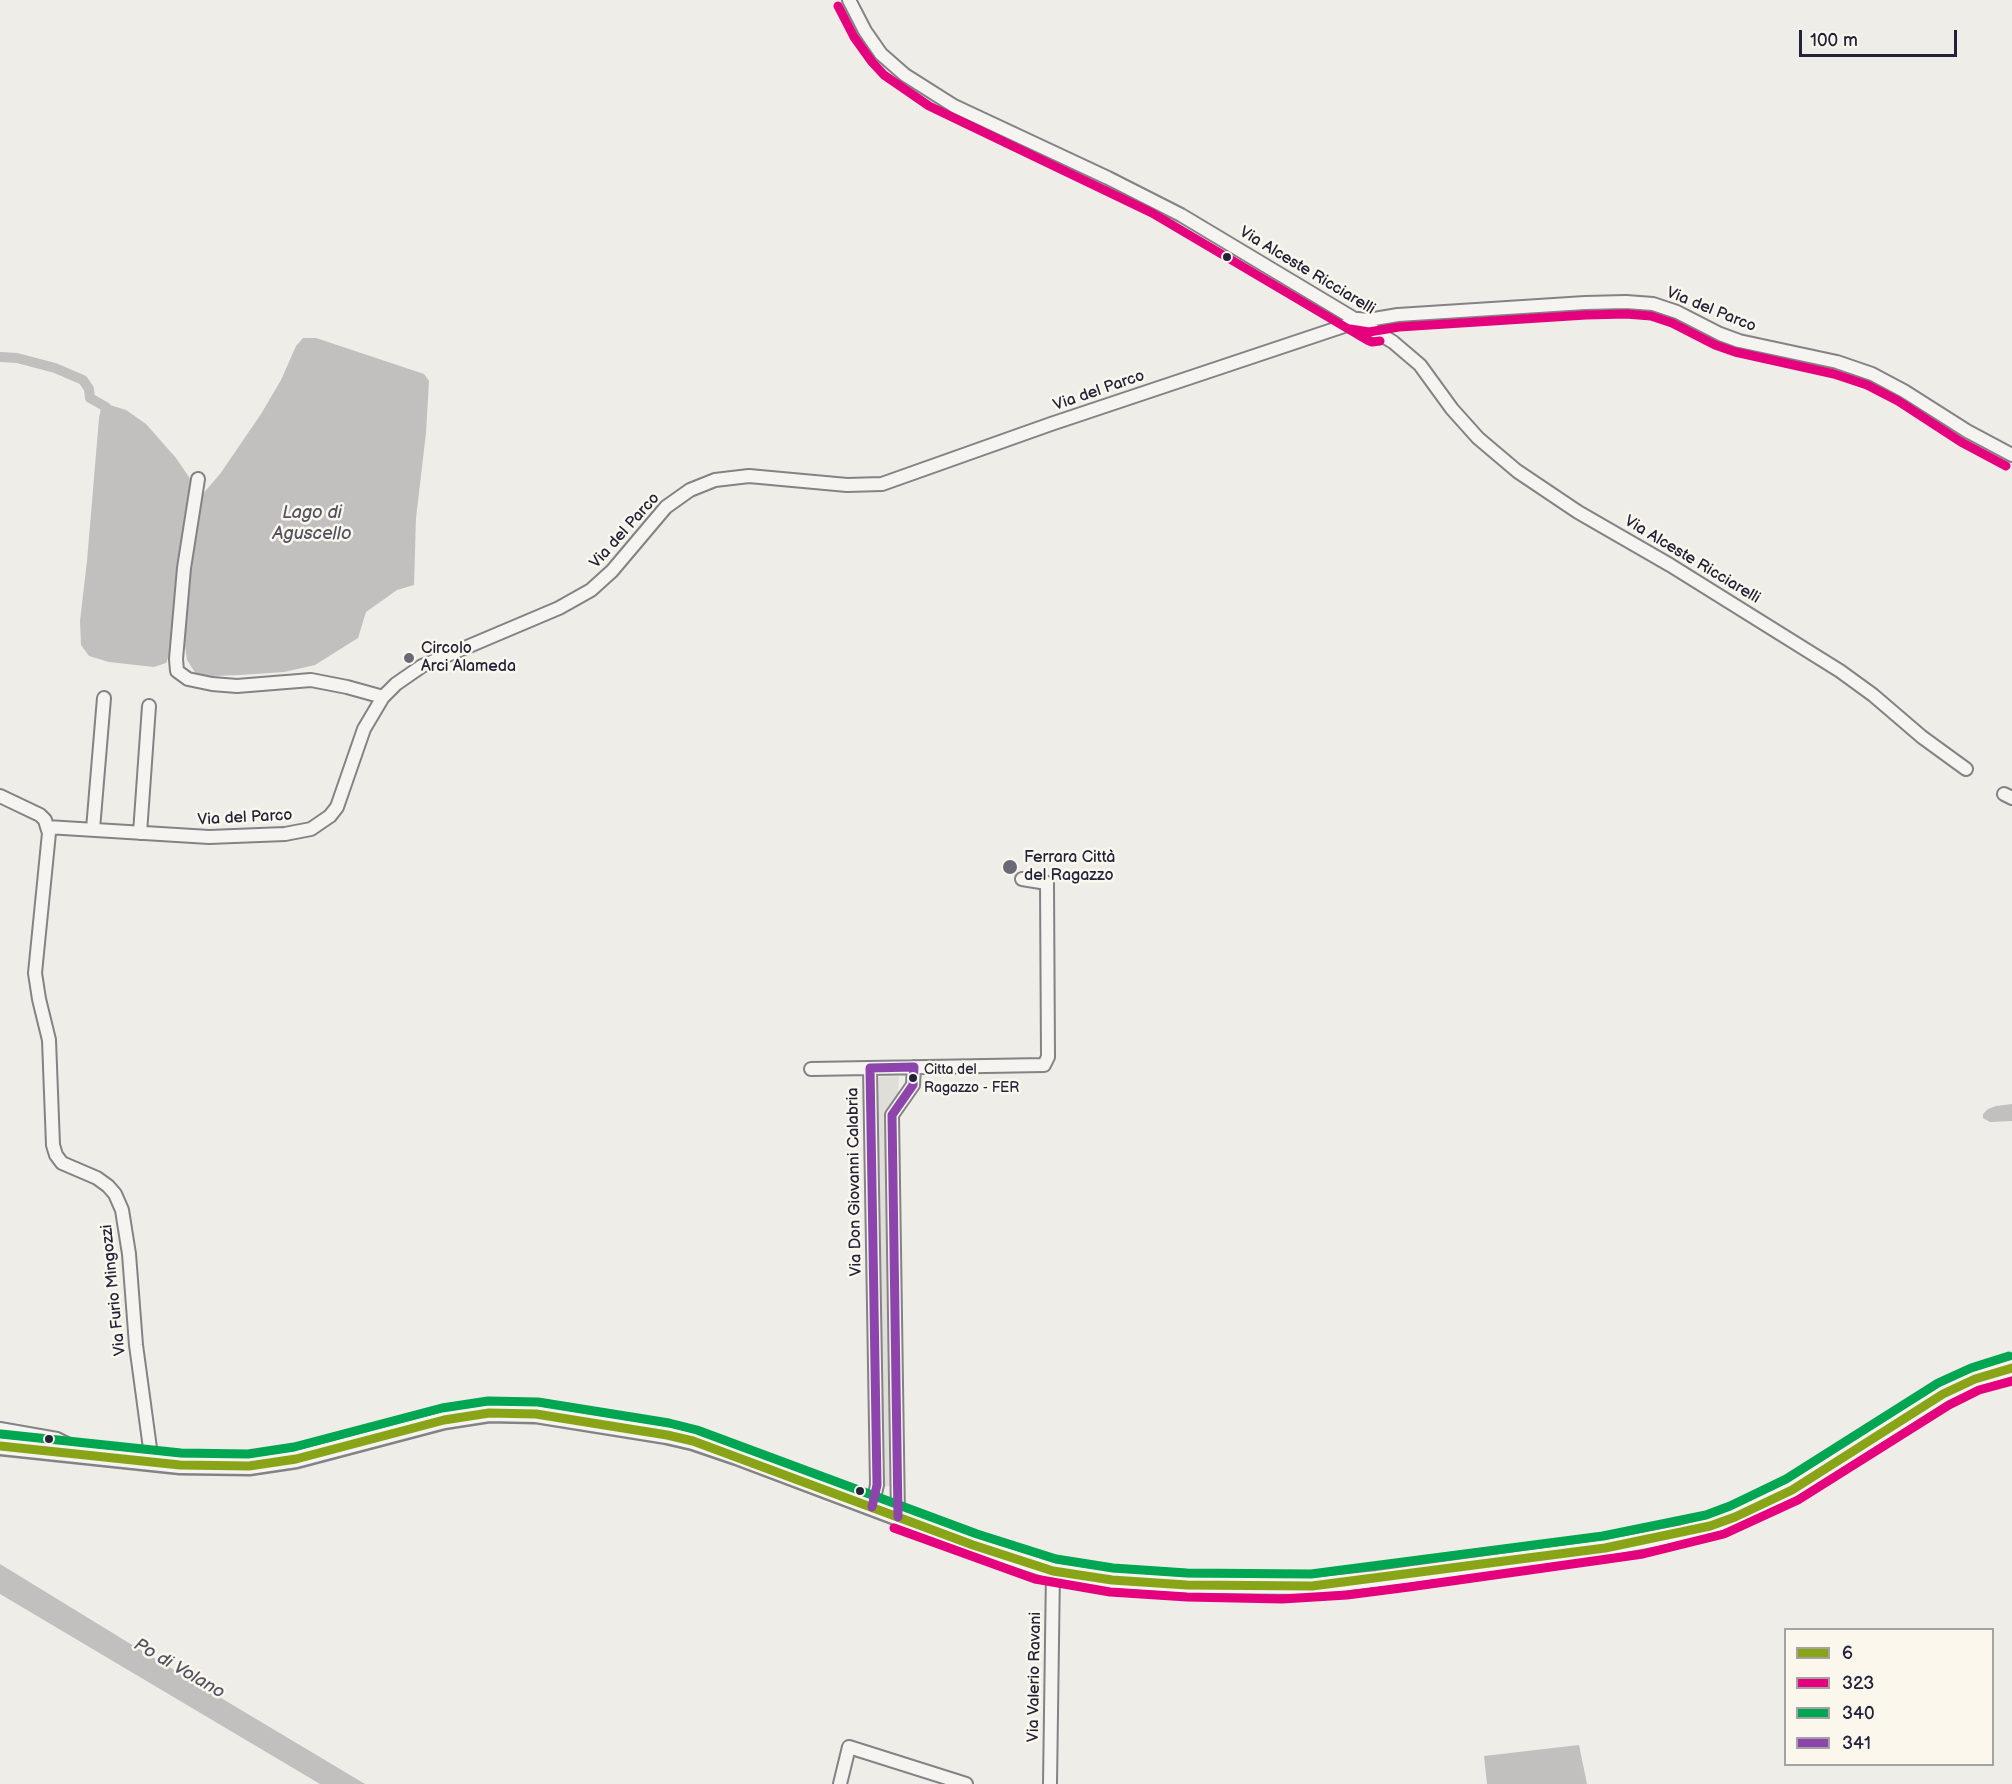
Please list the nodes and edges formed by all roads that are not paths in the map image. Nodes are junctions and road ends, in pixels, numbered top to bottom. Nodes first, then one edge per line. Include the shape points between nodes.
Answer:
1 (849, 0) edge
2 (1409, 315) junction
3 (1390, 316) junction
4 (1355, 319) junction
5 (1373, 330) junction
6 (2012, 455) edge
7 (198, 479) dead end
8 (382, 697) junction
9 (104, 698) dead end
10 (149, 706) dead end
11 (1966, 768) dead end
12 (0, 796) edge
13 (48, 827) junction
14 (93, 829) junction
15 (140, 833) junction
16 (1022, 879) dead end
17 (914, 1067) junction
18 (870, 1068) junction
19 (811, 1069) dead end
20 (2012, 1368) edge
21 (0, 1429) edge
22 (0, 1446) edge
23 (77, 1455) junction
24 (152, 1462) junction
25 (872, 1508) junction
26 (897, 1517) junction
27 (1053, 1571) junction
28 (840, 1784) edge
29 (966, 1784) edge
30 (1050, 1784) edge

1 - 4 street, Via Alceste Ricciarelli via 881,54 928,90 1166,207
2 - 3 street, Via del Parco
2 - 5 street, Via del Parco
2 - 6 street, Via del Parco via 1585,303 1653,304 1739,341 1837,362 1874,375
3 - 4 street, Via del Parco
3 - 5 street
4 - 5 street, Via Alceste Ricciarelli
4 - 8 street, Via del Parco via 882,484 847,485 749,476 702,484 666,507 591,590 522,625 422,666
5 - 11 street, Via Alceste Ricciarelli via 1410,355 1468,427 1517,471 1840,671
7 - 8 street via 184,568 177,670 188,679 212,684 237,686 311,680
8 - 15 street, Via del Parco via 364,729 337,807 321,824 300,832 234,837
9 - 14 street
10 - 15 street
12 - 13 street via 40,815
13 - 14 street, Via del Parco
13 - 24 street, Via Furio Mingozzi via 35,973 49,1040 53,1145 62,1163 108,1186 122,1209
14 - 15 street, Via del Parco
16 - 17 street, Via Don Giovanni Calabria via 1047,883 1047,1061 1041,1066
17 - 18 street, Via Don Giovanni Calabria
17 - 26 street via 913,1085 892,1115
18 - 19 street
18 - 25 street, Via Don Giovanni Calabria via 877,1485
20 - 27 main road via 1942,1394 1777,1498 1683,1533 1605,1548 1312,1586 1187,1585
21 - 23 street via 57,1438
22 - 23 main road
23 - 24 main road
24 - 25 main road via 218,1467 273,1464 444,1420 489,1413 536,1414 693,1441
25 - 26 main road
26 - 27 main road
27 - 30 street, Via Valerio Ravani
28 - 29 street via 849,1748

